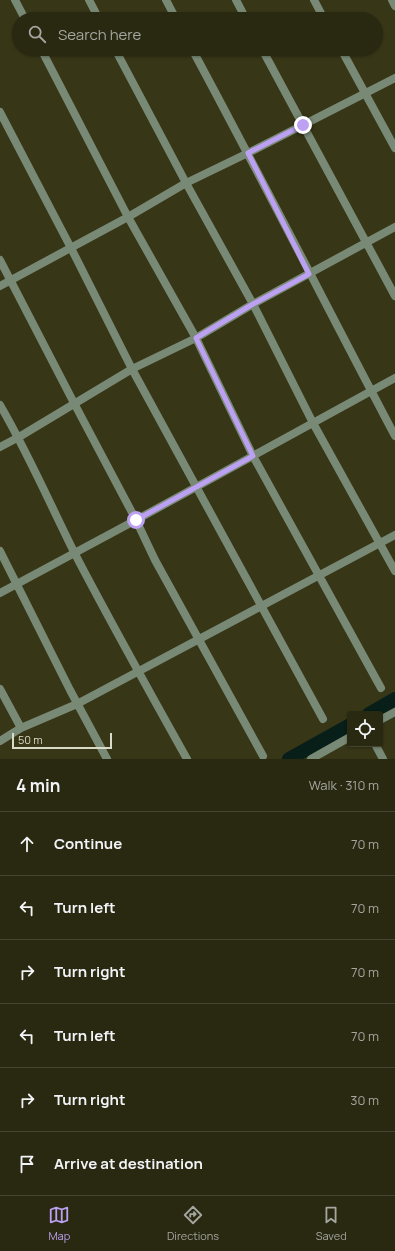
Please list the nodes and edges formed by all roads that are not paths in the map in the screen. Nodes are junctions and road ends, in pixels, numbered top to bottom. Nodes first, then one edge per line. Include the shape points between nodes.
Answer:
1 (15, 0) edge
2 (89, 0) edge
3 (166, 0) edge
4 (236, 0) edge
5 (314, 0) edge
6 (392, 0) edge
7 (395, 6) edge
8 (21, 12) edge
9 (95, 12) edge
10 (172, 12) edge
11 (242, 12) edge
12 (320, 12) edge
13 (45, 56) edge
14 (119, 56) edge
15 (196, 56) edge
16 (266, 56) edge
17 (345, 56) edge
18 (395, 78) edge
19 (365, 94) junction
20 (0, 112) edge
21 (303, 125) junction
22 (395, 148) edge
23 (248, 153) junction
24 (186, 183) junction
25 (128, 217) junction
26 (395, 227) edge
27 (366, 243) junction
28 (71, 248) junction
29 (0, 260) edge
30 (309, 274) junction
31 (11, 280) junction
32 (0, 286) edge
33 (395, 296) edge
34 (253, 304) junction
35 (196, 338) junction
36 (132, 369) junction
37 (395, 378) edge
38 (371, 391) junction
39 (74, 403) junction
40 (0, 405) edge
41 (313, 423) junction
42 (395, 436) edge
43 (19, 437) junction
44 (0, 447) edge
45 (253, 456) junction
46 (196, 486) junction
47 (136, 520) junction
48 (395, 535) edge
49 (380, 543) junction
50 (0, 551) edge
51 (75, 553) junction
52 (395, 571) edge
53 (319, 575) junction
54 (17, 584) junction
55 (0, 593) edge
56 (261, 606) junction
57 (199, 639) junction
58 (138, 672) junction
59 (381, 688) dead end
60 (0, 689) edge
61 (77, 704) junction
62 (395, 712) edge
63 (383, 718) edge
64 (322, 719) dead end
65 (21, 728) junction
66 (347, 739) edge
67 (0, 741) edge
68 (377, 747) edge
69 (264, 756) dead end
70 (107, 759) edge
71 (187, 759) edge
72 (311, 759) edge
73 (384, 759) edge

1 - 8 street
2 - 9 street
3 - 10 street
4 - 11 street
5 - 12 street
6 - 7 street
13 - 25 street
14 - 24 street
15 - 23 street
16 - 21 street
17 - 19 street
18 - 19 street
19 - 21 street
19 - 22 street
20 - 28 street
21 - 23 street
21 - 27 street
23 - 24 street
23 - 30 street
24 - 25 street
24 - 34 street
25 - 28 street
25 - 35 street
26 - 27 street
27 - 30 street
27 - 33 street
28 - 31 street
28 - 36 street
29 - 31 street
30 - 34 street
30 - 38 street
31 - 32 street
31 - 39 street
34 - 35 street
34 - 41 street
35 - 36 street
35 - 45 street
36 - 39 street
36 - 46 street
37 - 38 street
38 - 41 street
38 - 42 street
39 - 43 street
39 - 47 street
40 - 43 street
41 - 45 street
41 - 49 street
43 - 44 street
43 - 51 street
45 - 46 street
45 - 53 street
46 - 47 street
46 - 56 street
47 - 51 street
47 - 57 street
48 - 49 street
49 - 52 street
49 - 53 street
50 - 54 street
51 - 54 street
51 - 58 street
53 - 56 street
53 - 59 street
54 - 55 street
54 - 61 street
56 - 57 street
56 - 64 street
57 - 58 street
57 - 69 street
58 - 61 street
58 - 71 street
60 - 65 street
61 - 65 street
61 - 70 street
62 - 63 street
65 - 67 street
66 - 72 street
68 - 73 street

